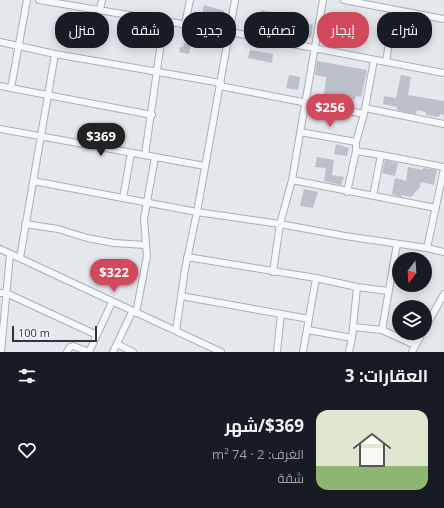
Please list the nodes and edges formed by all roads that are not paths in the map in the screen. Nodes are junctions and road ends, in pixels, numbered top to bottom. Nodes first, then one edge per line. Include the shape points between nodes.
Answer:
1 (27, 0) edge
2 (39, 0) edge
3 (102, 0) edge
4 (190, 0) edge
5 (235, 0) edge
6 (323, 0) edge
7 (344, 0) edge
8 (62, 2) edge
9 (100, 10) junction
10 (394, 10) junction
11 (188, 12) edge
12 (233, 12) edge
13 (117, 13) edge
14 (444, 19) edge
15 (236, 33) edge
16 (0, 42) edge
17 (19, 46) junction
18 (161, 48) edge
19 (227, 48) edge
20 (315, 48) junction
21 (55, 54) junction
22 (374, 60) junction
23 (386, 62) junction
24 (158, 72) junction
25 (444, 73) edge
26 (220, 85) junction
27 (0, 86) edge
28 (11, 88) junction
29 (48, 95) junction
30 (306, 102) junction
31 (365, 111) junction
32 (152, 115) junction
33 (444, 124) edge
34 (0, 129) edge
35 (300, 132) junction
36 (41, 137) junction
37 (356, 142) junction
38 (356, 151) junction
39 (131, 153) junction
40 (145, 155) junction
41 (382, 155) junction
42 (154, 157) junction
43 (205, 166) junction
44 (444, 168) edge
45 (33, 180) junction
46 (292, 180) junction
47 (347, 192) junction
48 (373, 196) junction
49 (123, 198) junction
50 (146, 203) junction
51 (436, 208) junction
52 (197, 212) junction
53 (25, 224) junction
54 (280, 224) junction
55 (397, 244) junction
56 (145, 246) junction
57 (427, 248) junction
58 (0, 249) edge
59 (444, 252) edge
60 (10, 254) junction
61 (187, 257) junction
62 (20, 258) junction
63 (273, 272) junction
64 (316, 278) junction
65 (357, 286) junction
66 (388, 291) junction
67 (3, 293) edge
68 (444, 295) edge
69 (181, 296) junction
70 (112, 302) junction
71 (134, 312) junction
72 (281, 314) junction
73 (432, 316) edge
74 (309, 319) junction
75 (353, 327) junction
76 (308, 330) junction
77 (382, 330) junction
78 (176, 331) junction
79 (97, 335) junction
80 (352, 338) junction
81 (418, 340) edge
82 (117, 344) junction
83 (415, 345) junction
84 (208, 349) edge
85 (1, 352) edge
86 (67, 352) edge
87 (89, 352) edge
88 (113, 352) edge
89 (133, 352) edge
90 (221, 352) edge
91 (276, 352) edge
92 (303, 352) edge
93 (349, 352) edge
94 (412, 352) edge

1 - 17 street
2 - 8 street
3 - 9 street
4 - 11 street
5 - 12 street
6 - 20 street
7 - 10 street
8 - 9 street
9 - 13 street
10 - 14 street
10 - 23 street
15 - 20 street
16 - 17 street
17 - 21 street
17 - 28 street
18 - 24 street
19 - 26 street
20 - 22 street
20 - 30 street
21 - 24 street
21 - 29 street
22 - 23 street
22 - 31 street
23 - 25 street
24 - 26 street
24 - 32 street
26 - 30 street
26 - 43 street
27 - 28 street
28 - 29 street
29 - 32 street
29 - 36 street
30 - 31 street
30 - 35 street
31 - 33 street
31 - 37 street
32 - 40 street
34 - 36 street
35 - 37 street
35 - 46 street
36 - 39 street
36 - 45 street
37 - 38 street
38 - 41 street
38 - 47 street
39 - 40 street
39 - 49 street
40 - 42 street
41 - 44 street
41 - 48 street
42 - 43 street
42 - 50 street
43 - 52 street
44 - 51 street
45 - 49 street
45 - 53 street
46 - 47 street
46 - 54 street
47 - 48 street
48 - 51 street
49 - 50 street
50 - 52 street
50 - 56 street
51 - 57 street
52 - 54 street
52 - 61 street
53 - 56 street via 114,243
53 - 62 street
54 - 55 street
54 - 63 street
55 - 57 street
55 - 66 street
56 - 71 street via 147,256
57 - 59 street
58 - 60 street
60 - 62 street
60 - 67 street
61 - 63 street
61 - 69 street
62 - 70 street
63 - 64 street
64 - 65 street
64 - 74 street
65 - 66 street
65 - 75 street
66 - 77 street
67 - 79 street
67 - 85 street
68 - 73 street
69 - 72 street
69 - 78 street
70 - 71 street
70 - 79 street
71 - 78 street
71 - 82 street
72 - 74 street
72 - 91 street
74 - 76 street
75 - 77 street
75 - 80 street
76 - 80 street
76 - 92 street
77 - 83 street
78 - 84 street
79 - 87 street
80 - 93 street
81 - 83 street
82 - 88 street
82 - 89 street
83 - 94 street
84 - 90 street
86 - 87 street via 73,346

